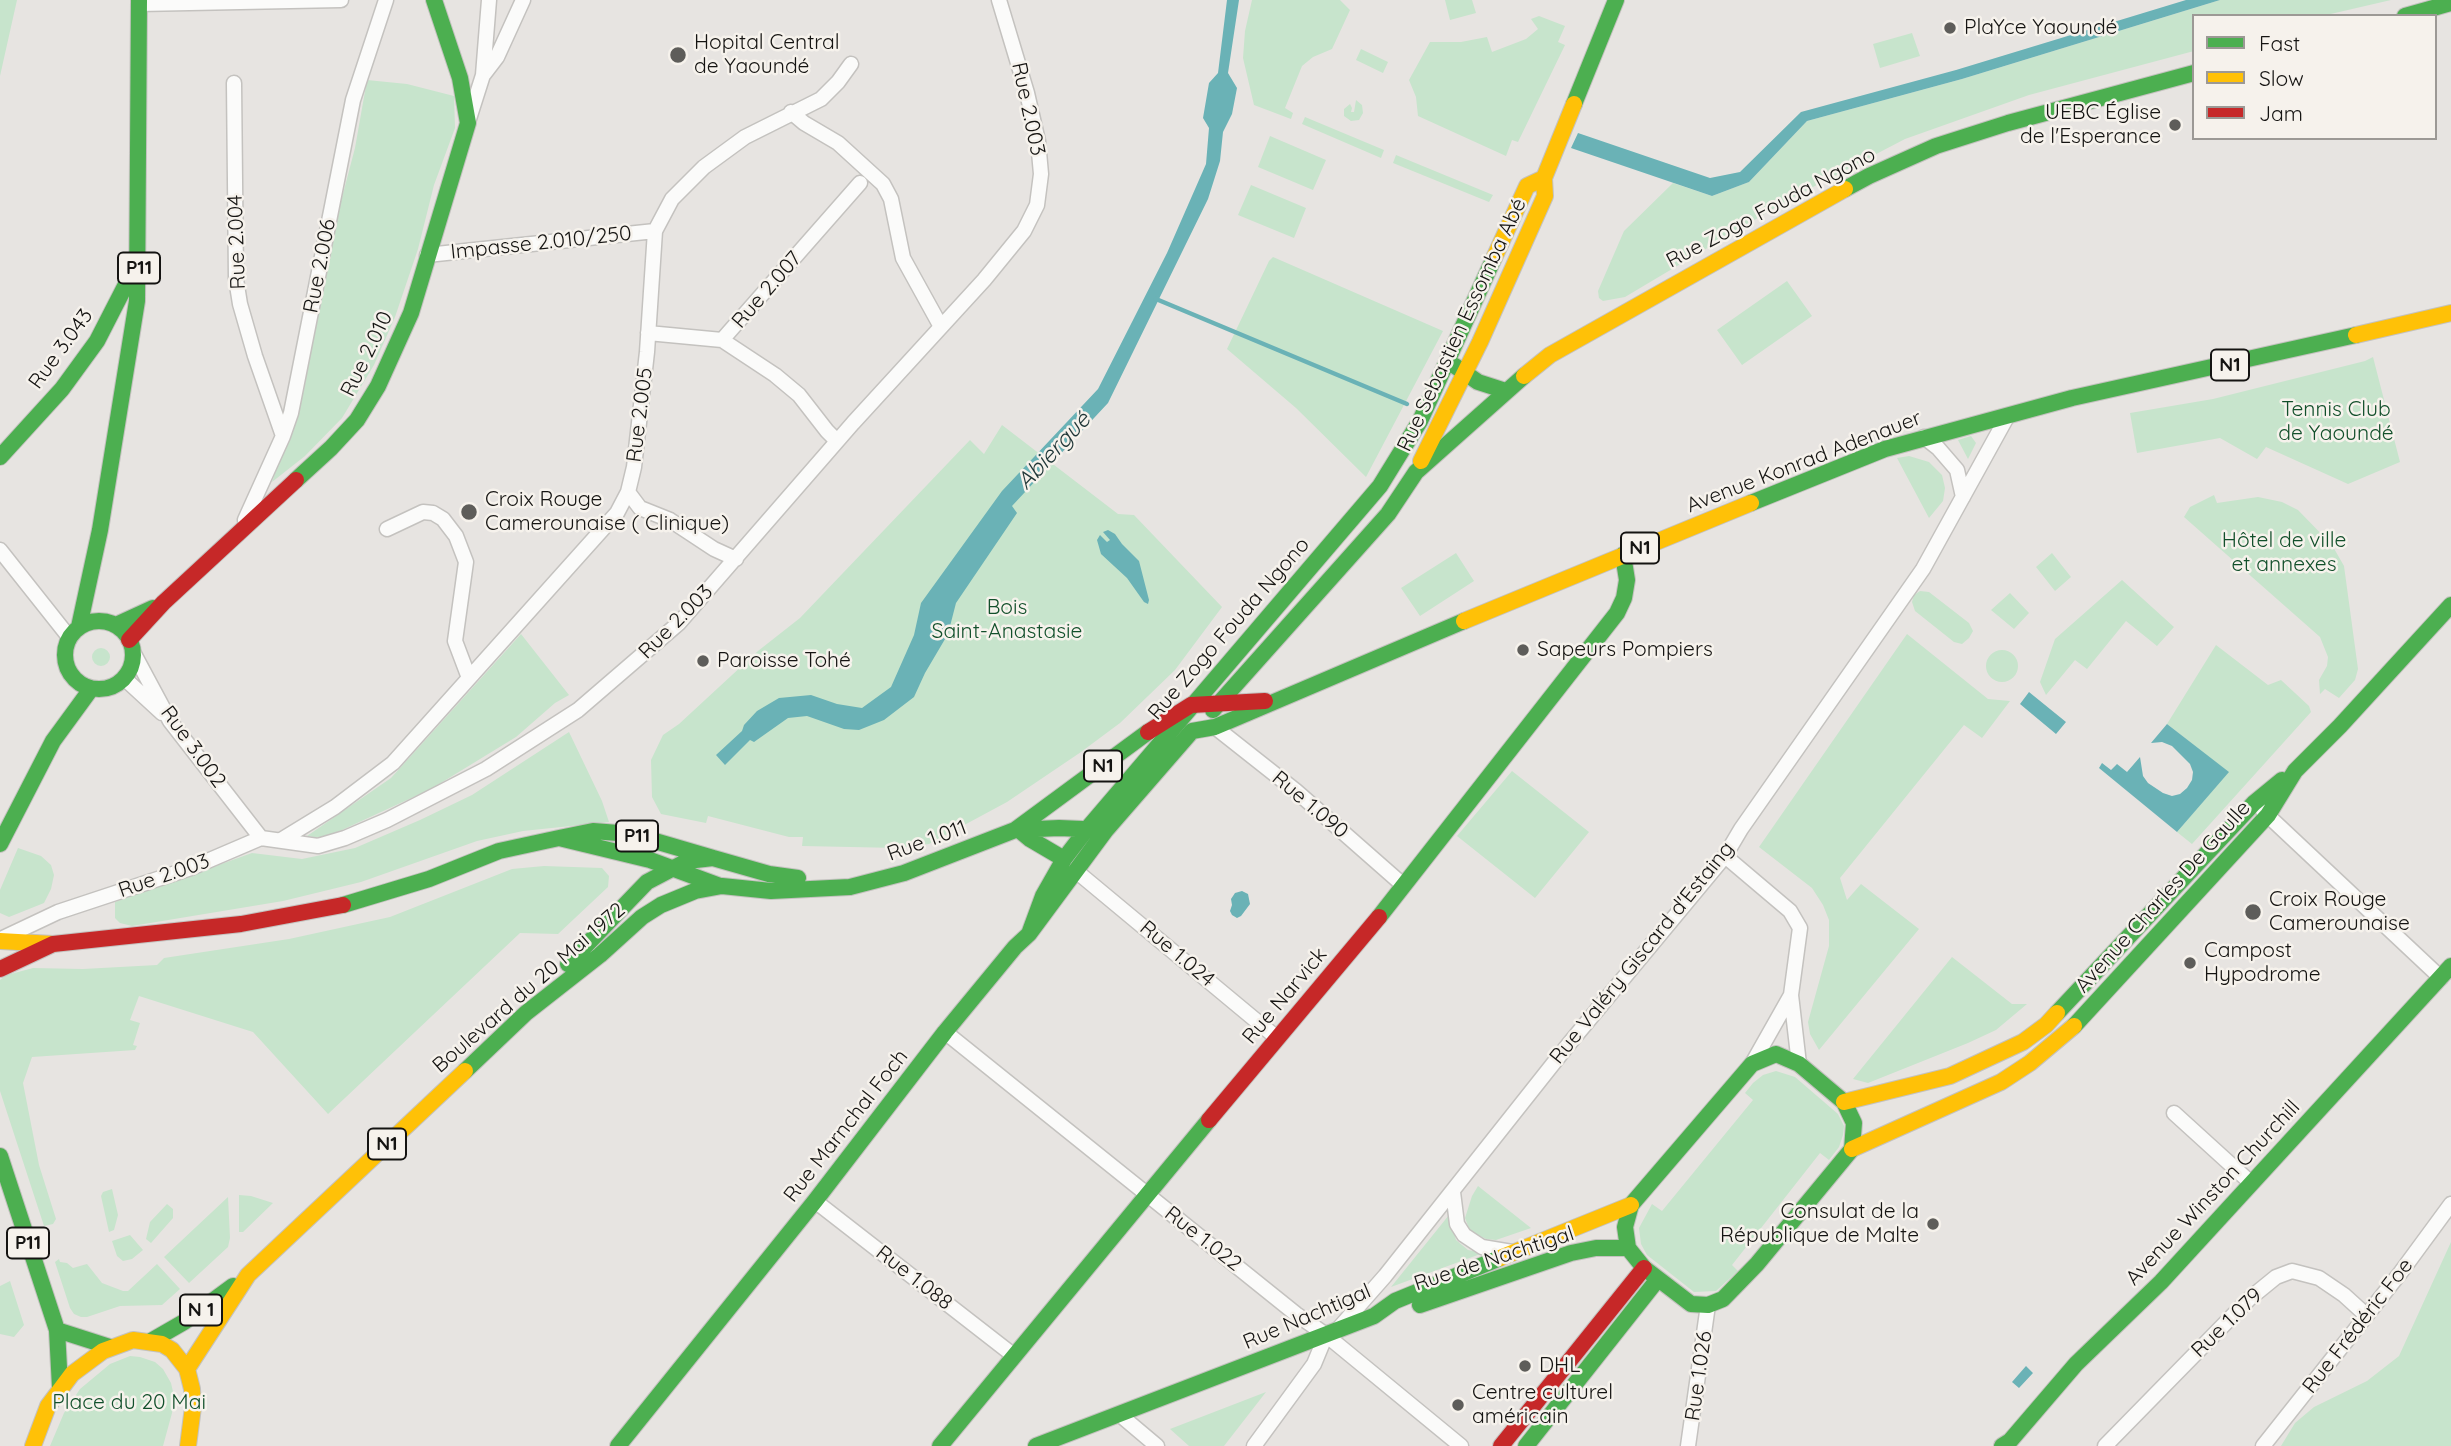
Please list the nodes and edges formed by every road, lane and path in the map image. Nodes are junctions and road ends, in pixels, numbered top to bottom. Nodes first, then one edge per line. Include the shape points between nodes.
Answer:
1 (341, 0) edge
2 (386, 0) edge
3 (434, 0) edge
4 (489, 0) edge
5 (523, 0) edge
6 (999, 0) edge
7 (1616, 0) edge
8 (138, 1) edge
9 (2451, 4) edge
10 (2413, 14) edge
11 (851, 64) dead end
12 (2192, 74) edge
13 (483, 75) junction
14 (234, 83) dead end
15 (792, 112) junction
16 (468, 124) junction
17 (1544, 178) junction
18 (860, 183) dead end
19 (655, 231) junction
20 (139, 254) junction
21 (427, 255) junction
22 (2451, 313) edge
23 (940, 325) junction
24 (648, 333) junction
25 (722, 340) junction
26 (1447, 359) junction
27 (1464, 374) junction
28 (1506, 391) junction
29 (2009, 414) junction
30 (283, 436) junction
31 (1924, 437) junction
32 (837, 441) junction
33 (0, 457) edge
34 (1416, 472) junction
35 (1380, 486) junction
36 (628, 492) junction
37 (1964, 497) junction
38 (241, 528) junction
39 (387, 529) dead end
40 (100, 530) junction
41 (0, 550) edge
42 (1623, 555) junction
43 (736, 559) junction
44 (164, 602) junction
45 (2451, 605) edge
46 (98, 621) junction
47 (116, 625) junction
48 (74, 632) junction
49 (131, 646) junction
50 (124, 678) junction
51 (469, 678) junction
52 (67, 687) junction
53 (91, 689) junction
54 (1277, 701) junction
55 (1221, 702) junction
56 (1192, 705) junction
57 (170, 721) junction
58 (1215, 727) junction
59 (1192, 731) junction
60 (53, 741) junction
61 (2295, 771) junction
62 (2254, 803) junction
63 (2268, 815) junction
64 (1017, 829) junction
65 (1087, 830) junction
66 (1106, 830) junction
67 (261, 838) junction
68 (559, 838) junction
69 (281, 840) junction
70 (0, 845) edge
71 (1725, 856) junction
72 (713, 858) junction
73 (1064, 859) junction
74 (672, 868) junction
75 (1076, 871) junction
76 (1404, 885) junction
77 (722, 886) junction
78 (850, 887) junction
79 (1029, 934) junction
80 (0, 940) edge
81 (53, 944) junction
82 (0, 969) edge
83 (2446, 972) edge
84 (1791, 995) junction
85 (526, 1013) junction
86 (945, 1032) junction
87 (1277, 1038) junction
88 (1799, 1063) junction
89 (1752, 1064) junction
90 (1844, 1102) junction
91 (2174, 1113) dead end
92 (1853, 1149) junction
93 (0, 1156) edge
94 (2251, 1183) junction
95 (1453, 1192) junction
96 (1147, 1194) junction
97 (815, 1201) junction
98 (2451, 1204) edge
99 (1631, 1205) junction
100 (1628, 1248) junction
101 (1516, 1252) junction
102 (1644, 1268) junction
103 (248, 1275) junction
104 (1658, 1279) junction
105 (1708, 1305) junction
106 (2366, 1315) junction
107 (1374, 1316) junction
108 (57, 1330) junction
109 (1331, 1333) junction
110 (151, 1341) junction
111 (110, 1347) junction
112 (1013, 1355) junction
113 (187, 1369) junction
114 (60, 1387) junction
115 (1119, 1414) junction
116 (34, 1441) edge
117 (2008, 1445) edge
118 (22, 1446) edge
119 (188, 1446) edge
120 (618, 1446) edge
121 (940, 1446) edge
122 (1035, 1446) edge
123 (1157, 1446) edge
124 (1254, 1446) edge
125 (1461, 1446) edge
126 (1501, 1446) edge
127 (1526, 1446) edge
128 (1688, 1446) edge
129 (2105, 1446) edge
130 (2263, 1446) edge

1 - 8 street
2 - 30 street, Rue 2.006 via 353,100
3 - 16 main road via 460,78
4 - 13 street, Rue 2.010
5 - 13 street via 497,57
6 - 23 street, Rue 2.003 via 1038,141 1041,174 1037,205 1024,231
7 - 17 main road, Rue Sebastien Essomba Abé
8 - 20 main road, P11
9 - 10 main road
11 - 15 street, Rue 2.005 via 821,99
12 - 28 main road, Rue Zogo Fouda Ngono via 2008,122 1936,146 1869,176 1550,355
13 - 16 street, Rue 2.010
14 - 30 street, Rue 2.004 via 236,279
15 - 19 street, Rue 2.005 via 745,137 704,167 671,199
15 - 23 street via 838,142 883,184 891,199 903,258
16 - 21 main road, Rue 2.010
17 - 26 main road via 1527,186
17 - 27 main road, Rue Sebastien Essomba Abé via 1545,196
18 - 25 street, Rue 2.007
19 - 21 street, Impasse 2.010/250
19 - 24 street, Rue 2.005
20 - 33 main road, Rue 3.043 via 97,341 62,389
20 - 40 main road, P11 via 137,301
21 - 38 main road, Rue 2.010 via 411,313 357,420
22 - 29 main road, Avenue Konrad Adenauer / N1
23 - 32 street, Rue 2.003
24 - 25 street, Rue 2.007
24 - 36 street, Rue 2.005
25 - 32 street via 799,395
26 - 27 main road
26 - 35 main road via 1420,421
27 - 28 main road
27 - 34 main road, Rue Sebastien Essomba Abé
28 - 34 main road, Rue Zogo Fouda Ngono
29 - 31 main road, Avenue Konrad Adenauer / N1
29 - 37 street, Rue Valéry Giscard d'Estaing
30 - 38 street, Rue 2.006
31 - 37 street via 1957,470
31 - 42 main road, Avenue Konrad Adenauer / N1
32 - 43 street, Rue 2.003
34 - 35 main road, Rue Zogo Fouda Ngono
34 - 55 main road, Rue Zogo Fouda Ngono via 1388,514
35 - 56 main road, Rue Zogo Fouda Ngono
36 - 43 street via 640,508
36 - 51 street, Rue 2.005 via 617,513
37 - 71 street, Rue Valéry Giscard d'Estaing via 1923,569
38 - 44 main road, Rue 2.010
39 - 51 street via 423,512 433,513 456,536 466,562 454,641
40 - 46 main road
40 - 48 main road, P11
41 - 48 street
42 - 54 main road, Avenue Konrad Adenauer / N1
42 - 76 main road, Rue Narvick via 1627,580 1617,613
43 - 69 street, Rue 2.003 via 679,623 630,668 578,710 486,769 345,838 318,846
44 - 47 main road
44 - 49 main road, Rue 2.010
45 - 61 main road, Avenue Charles De Gaulle
46 - 47 main road
46 - 48 main road
47 - 49 main road
48 - 52 main road, P11 via 65,655
49 - 50 main road via 131,666
49 - 57 street, Rue 3.002
50 - 53 main road via 108,688
50 - 57 street
51 - 69 street, Rue 2.005 via 393,764
52 - 53 main road via 75,680
52 - 60 main road, P11
53 - 60 main road, P11
54 - 55 main road, Avenue Konrad Adenauer / N1
54 - 58 main road, Avenue Konrad Adenauer / N1
55 - 56 main road, Avenue Konrad Adenauer / N1
55 - 59 main road, Rue Zogo Fouda Ngono
56 - 64 main road, N1 via 1140,737
56 - 65 main road, Rue Zogo Fouda Ngono
57 - 67 street, Rue 3.002
58 - 59 main road, Avenue Konrad Adenauer / N1
58 - 76 street, Rue 1.090
59 - 66 main road, N1
60 - 70 main road, P11
61 - 62 main road, Avenue Charles De Gaulle
61 - 63 main road, Avenue Charles De Gaulle
62 - 63 street
62 - 90 main road, Avenue Charles De Gaulle via 2046,1025 2023,1042 1950,1076
63 - 83 street
63 - 92 main road, Avenue Charles De Gaulle via 2070,1030 2030,1063 2001,1082
64 - 65 main road, N1
64 - 73 main road
64 - 78 main road, Rue 1.011 / N1 via 931,864
65 - 66 main road, N1
65 - 73 main road, Rue Zogo Fouda Ngono
66 - 75 main road, Rue Marnchal Foch
67 - 69 street, Rue 2.003
67 - 80 street, Rue 2.003 via 191,868 58,912
68 - 72 main road, P11 via 593,831 631,834
68 - 74 main road
68 - 81 main road via 499,851 344,905 241,924
71 - 84 street via 1796,919 1800,928
71 - 95 street, Rue Valéry Giscard d'Estaing
72 - 74 main road, N1
72 - 78 main road, Rue 1.011 / N1 via 769,874
73 - 79 main road, Rue Zogo Fouda Ngono
74 - 77 main road
74 - 85 main road, N1 via 629,899
75 - 79 main road, Rue Marnchal Foch
75 - 87 street, Rue 1.024
76 - 87 main road, Rue Narvick
77 - 78 main road, Rue 1.011 / N1 via 771,891
77 - 85 main road, Boulevard du 20 Mai 1972 / N1 via 686,894 642,917
79 - 86 main road, Rue Marnchal Foch
80 - 81 main road
81 - 82 main road
83 - 94 main road, Avenue Winston Churchill
84 - 88 street
84 - 89 street
85 - 103 main road, Boulevard du 20 Mai 1972 / N1
86 - 96 street, Rue 1.022
86 - 97 main road, Rue Marnchal Foch
87 - 96 main road, Rue Narvick
88 - 89 main road via 1776,1054
88 - 90 main road
89 - 99 main road
90 - 92 main road via 1854,1123
91 - 94 street
92 - 105 main road via 1757,1264 1723,1299
93 - 108 main road, P11
94 - 117 main road, Avenue Winston Churchill via 2161,1282 2076,1364
95 - 101 street via 1464,1235 1482,1247
95 - 109 street, Rue Valéry Giscard d'Estaing via 1385,1276
96 - 109 street, Rue 1.022
96 - 112 main road, Rue Narvick
97 - 112 street, Rue 1.088
97 - 120 main road, Rue Marnchal Foch
98 - 106 street, Rue Frédéric Foe
99 - 100 main road via 1625,1227
99 - 101 main road, Rue Nachtigal
100 - 102 main road
100 - 107 main road, Rue de Nachtigal via 1571,1253 1398,1313
101 - 107 main road, Rue Nachtigal via 1395,1301
102 - 104 main road
102 - 126 main road
103 - 110 main road, N 1
103 - 113 main road, Boulevard du 20 Mai 1972 / N1
104 - 105 main road via 1691,1304
104 - 127 main road
105 - 128 street, Rue 1.026
106 - 129 street, Rue 1.079 via 2319,1278 2292,1271 2276,1277
106 - 130 street, Rue Frédéric Foe
107 - 109 main road, Rue Nachtigal
108 - 111 main road
108 - 114 main road, P11
109 - 115 main road, Rue Nachtigal
109 - 124 street, Rue Valéry Giscard d'Estaing
109 - 125 street, Rue 1.022
110 - 111 main road
110 - 113 main road via 172,1350
111 - 114 main road
112 - 121 main road, Rue Narvick
113 - 119 main road via 193,1407
114 - 116 main road
115 - 122 main road, Rue Nachtigal
115 - 123 street
116 - 118 main road

